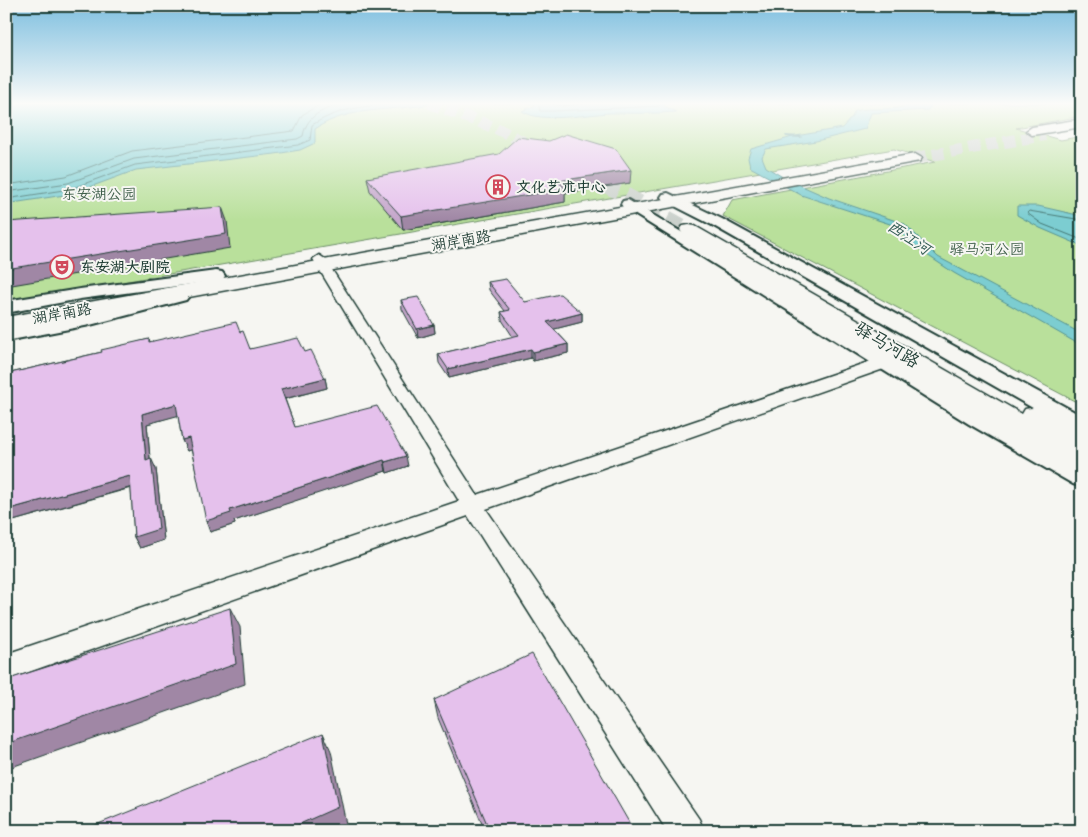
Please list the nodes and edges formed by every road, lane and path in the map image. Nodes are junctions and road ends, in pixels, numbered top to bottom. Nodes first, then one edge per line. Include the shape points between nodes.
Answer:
1 (909, 156) tunnel mouth
2 (673, 200) junction
3 (633, 207) junction
4 (695, 228) junction
5 (321, 262) junction
6 (218, 281) junction
7 (6, 307) edge
8 (6, 315) edge
9 (6, 324) edge
10 (6, 335) edge
11 (886, 362) junction
12 (1082, 426) edge
13 (1082, 440) edge
14 (1082, 464) edge
15 (1082, 478) edge
16 (472, 506) junction
17 (6, 667) edge
18 (687, 831) edge

1 - 2 main road, 湖岸南路
2 - 3 main road, 湖岸南路
2 - 4 street
3 - 4 street
3 - 5 main road, 湖岸南路
4 - 11 street
4 - 12 street
4 - 13 main road, 驿马河路
4 - 14 main road, 驿马河路
5 - 6 main road, 湖岸南路
5 - 16 street
6 - 7 street via 80,294
6 - 8 main road, 湖岸南路
6 - 9 main road, 湖岸南路
6 - 10 street via 90,319
11 - 15 street via 977,419
11 - 16 street
16 - 17 street
16 - 18 street

